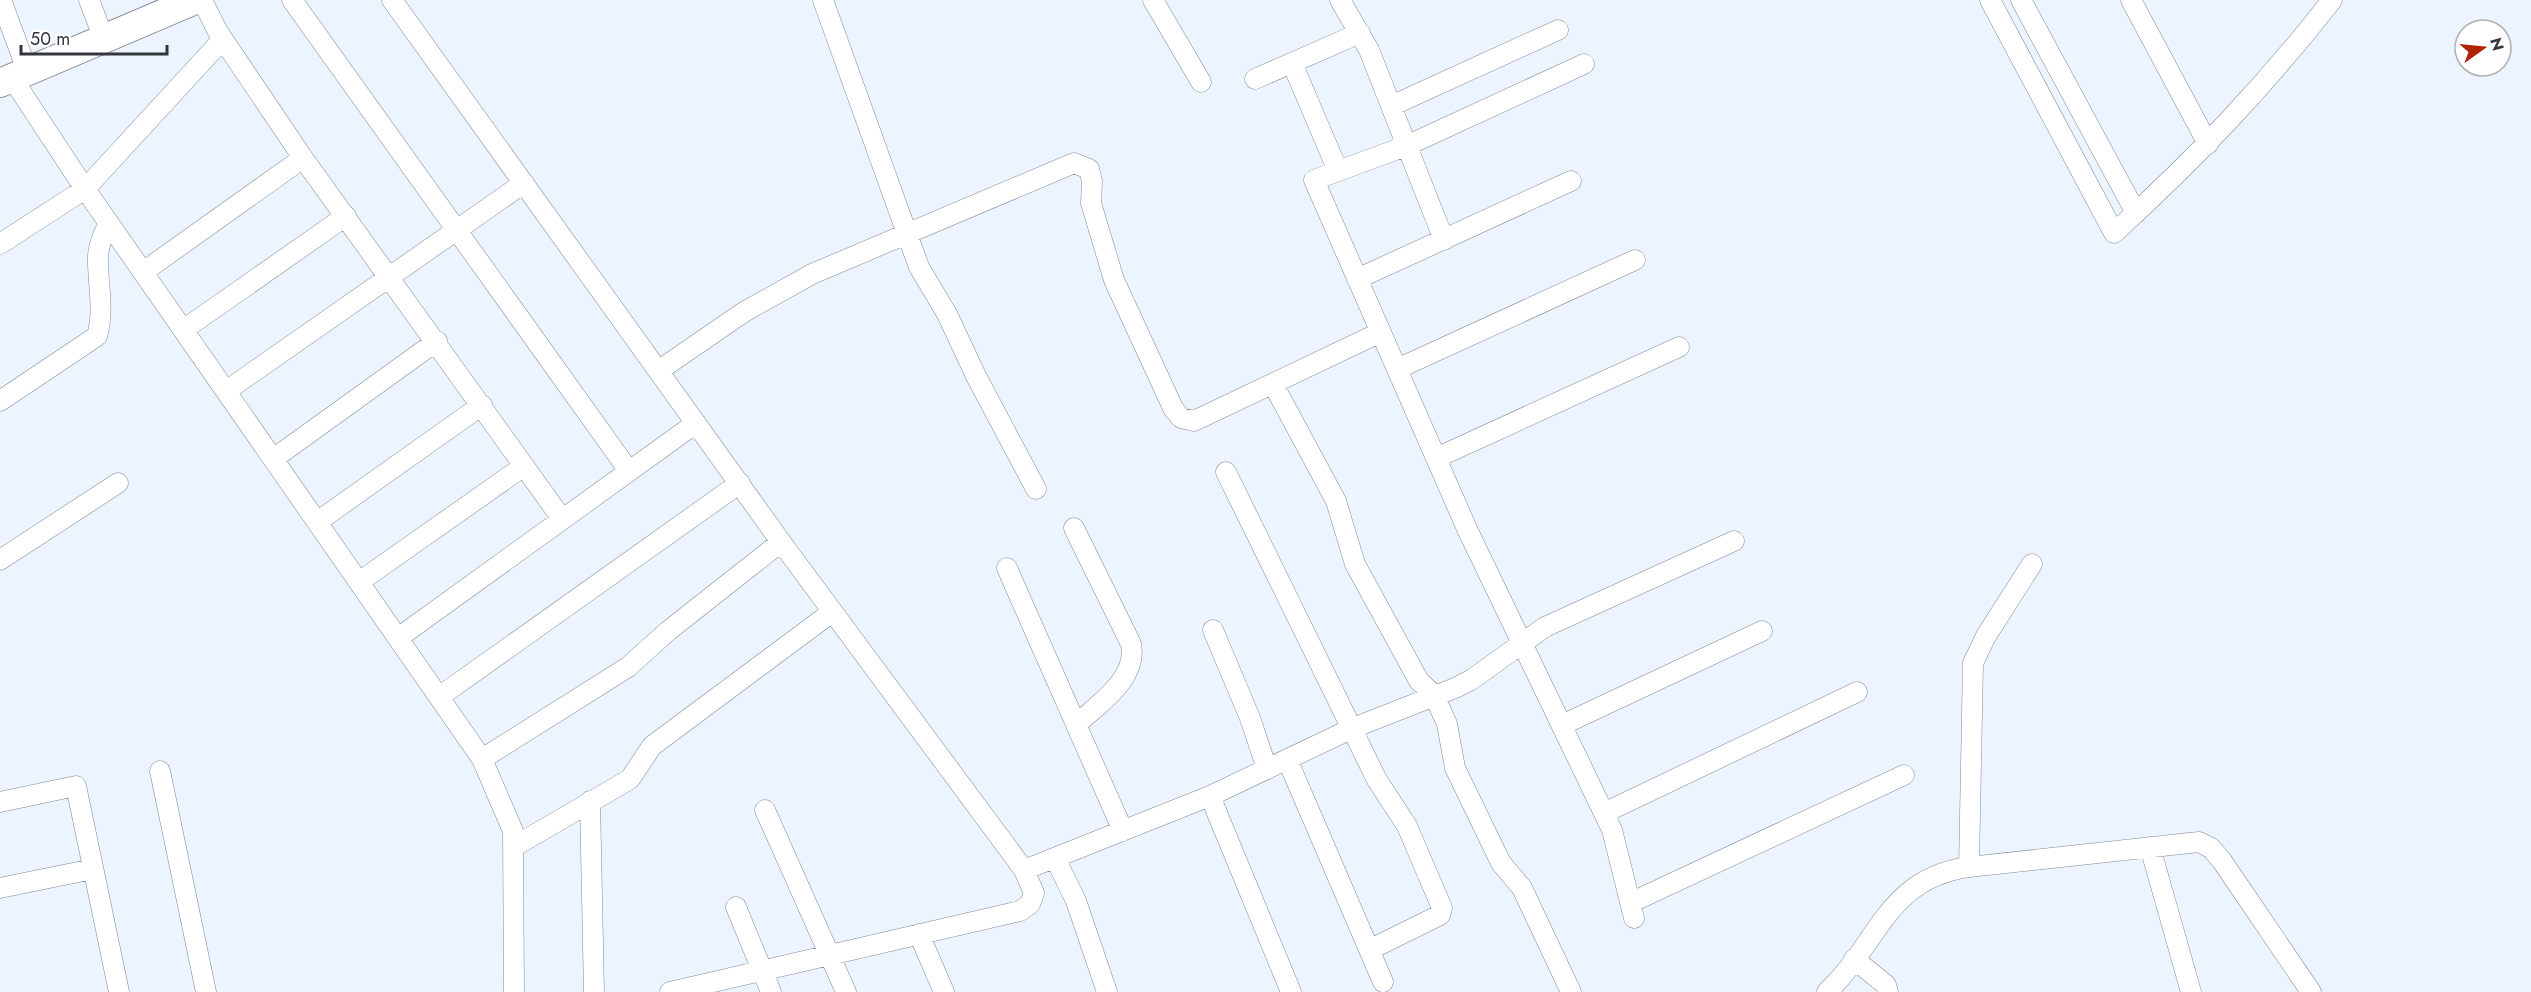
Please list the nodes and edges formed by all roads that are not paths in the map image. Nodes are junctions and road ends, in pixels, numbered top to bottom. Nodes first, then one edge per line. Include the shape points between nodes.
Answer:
1 (1, 0) edge
2 (88, 0) edge
3 (202, 0) edge
4 (292, 0) edge
5 (392, 0) edge
6 (823, 0) edge
7 (1154, 0) edge
8 (1340, 0) edge
9 (1990, 0) edge
10 (2021, 0) edge
11 (2131, 0) edge
12 (2332, 0) edge
13 (181, 3) edge
14 (1558, 30) dead end
15 (1360, 33) junction
16 (104, 39) junction
17 (223, 39) junction
18 (1292, 63) junction
19 (1584, 64) dead end
20 (13, 77) edge
21 (1255, 80) dead end
22 (1201, 82) dead end
23 (1390, 106) junction
24 (2208, 144) junction
25 (1406, 146) junction
26 (303, 158) junction
27 (1338, 171) junction
28 (1571, 181) dead end
29 (524, 183) junction
30 (85, 189) junction
31 (2136, 213) junction
32 (346, 216) junction
33 (109, 223) junction
34 (456, 231) junction
35 (908, 233) junction
36 (1444, 240) junction
37 (0, 244) edge
38 (1635, 260) dead end
39 (143, 272) junction
40 (391, 276) junction
41 (1357, 279) junction
42 (183, 330) junction
43 (1381, 332) junction
44 (437, 341) junction
45 (1679, 346) dead end
46 (1397, 369) junction
47 (658, 371) junction
48 (1273, 384) junction
49 (226, 391) junction
50 (0, 401) edge
51 (482, 405) junction
52 (696, 423) junction
53 (1436, 458) junction
54 (273, 459) junction
55 (524, 466) junction
56 (629, 471) junction
57 (1226, 472) dead end
58 (118, 483) dead end
59 (740, 483) junction
60 (1036, 489) dead end
61 (562, 519) junction
62 (317, 522) junction
63 (1074, 528) dead end
64 (1734, 541) dead end
65 (781, 542) junction
66 (0, 560) edge
67 (2032, 564) dead end
68 (1007, 568) dead end
69 (359, 582) junction
70 (832, 612) junction
71 (1213, 630) dead end
72 (1762, 631) dead end
73 (398, 638) junction
74 (1522, 642) junction
75 (1857, 692) dead end
76 (1434, 695) junction
77 (439, 697) junction
78 (1076, 725) junction
79 (1562, 725) junction
80 (1353, 728) junction
81 (482, 759) junction
82 (1287, 759) junction
83 (1267, 769) junction
84 (160, 771) dead end
85 (1904, 775) dead end
86 (1210, 796) junction
87 (590, 801) junction
88 (0, 802) edge
89 (765, 810) dead end
90 (1604, 813) junction
91 (1123, 831) junction
92 (515, 846) junction
93 (2150, 848) junction
94 (1055, 858) junction
95 (1969, 867) junction
96 (93, 869) junction
97 (1024, 870) junction
98 (0, 888) edge
99 (736, 907) dead end
100 (919, 934) junction
101 (1369, 950) junction
102 (831, 954) junction
103 (1854, 959) junction
104 (762, 970) junction
105 (1383, 982) dead end
106 (678, 991) edge
107 (117, 992) edge
108 (207, 992) edge
109 (514, 992) edge
110 (594, 992) edge
111 (771, 992) edge
112 (846, 992) edge
113 (944, 992) edge
114 (1107, 992) edge
115 (1291, 992) edge
116 (1571, 992) edge
117 (1827, 992) edge
118 (1888, 992) edge
119 (2192, 992) edge
120 (2311, 992) edge

1 - 20 street
2 - 16 street
3 - 17 street
4 - 34 street
5 - 29 street
6 - 35 street
7 - 22 street
8 - 15 street
9 - 31 street via 2114,233
10 - 31 street
11 - 24 street
12 - 24 street via 2264,85
13 - 16 street
14 - 23 street
15 - 18 street
15 - 23 street
16 - 20 street
17 - 26 street
17 - 30 street
18 - 21 street
18 - 27 street
19 - 25 street
20 - 30 street
23 - 25 street
24 - 31 street
25 - 27 street
25 - 36 street
26 - 32 street
26 - 39 street
27 - 41 street via 1314,180
28 - 36 street
29 - 34 street
29 - 47 street
30 - 33 street
30 - 37 street
32 - 40 street
32 - 42 street
33 - 39 street
33 - 50 street via 98,255 101,322 97,336
34 - 40 street
34 - 56 street
35 - 47 street via 775,294
35 - 48 street via 1074,163 1081,164 1089,169 1091,203 1114,280 1181,418 1194,421
35 - 60 street via 919,267
36 - 41 street
38 - 46 street
39 - 42 street
40 - 44 street
40 - 49 street
41 - 43 street
42 - 49 street
43 - 46 street
43 - 48 street
44 - 51 street
44 - 54 street
45 - 53 street
46 - 53 street
47 - 52 street
48 - 76 street via 1336,501 1355,564 1419,681
49 - 54 street
51 - 55 street
51 - 62 street
52 - 56 street
52 - 59 street
53 - 74 street
54 - 62 street
55 - 61 street
55 - 69 street
56 - 61 street
57 - 80 street
58 - 66 street
59 - 65 street
59 - 77 street
61 - 73 street
62 - 69 street
63 - 78 street via 1133,654 1124,679
64 - 74 street via 1545,627
65 - 70 street
65 - 81 street via 628,667
67 - 95 street via 1973,663
68 - 78 street
69 - 73 street
70 - 87 street via 652,746 630,779
70 - 97 street
71 - 83 street
72 - 79 street
73 - 77 street
74 - 76 street via 1471,680
74 - 79 street
75 - 90 street
76 - 80 street
76 - 116 street via 1447,724 1455,768 1501,863 1522,888
77 - 81 street
78 - 91 street
79 - 90 street
80 - 82 street
80 - 101 street via 1377,780 1407,826 1442,908 1440,915 1430,922
81 - 92 street via 513,831
82 - 83 street
82 - 101 street
83 - 86 street
84 - 108 street
85 - 90 street via 1632,910
86 - 91 street
86 - 115 street
87 - 92 street
87 - 110 street
88 - 96 street via 76,786
89 - 102 street
91 - 94 street
92 - 109 street
93 - 95 street
93 - 119 street
93 - 120 street via 2199,842 2211,848
94 - 97 street
94 - 114 street via 1076,901
95 - 103 street via 1934,876 1903,894
96 - 98 street
96 - 107 street
97 - 100 street via 1034,893 1030,904 1020,910
99 - 104 street
100 - 102 street
100 - 113 street
101 - 105 street
102 - 104 street
102 - 112 street
103 - 117 street
103 - 118 street via 1886,985
104 - 106 street
104 - 111 street

